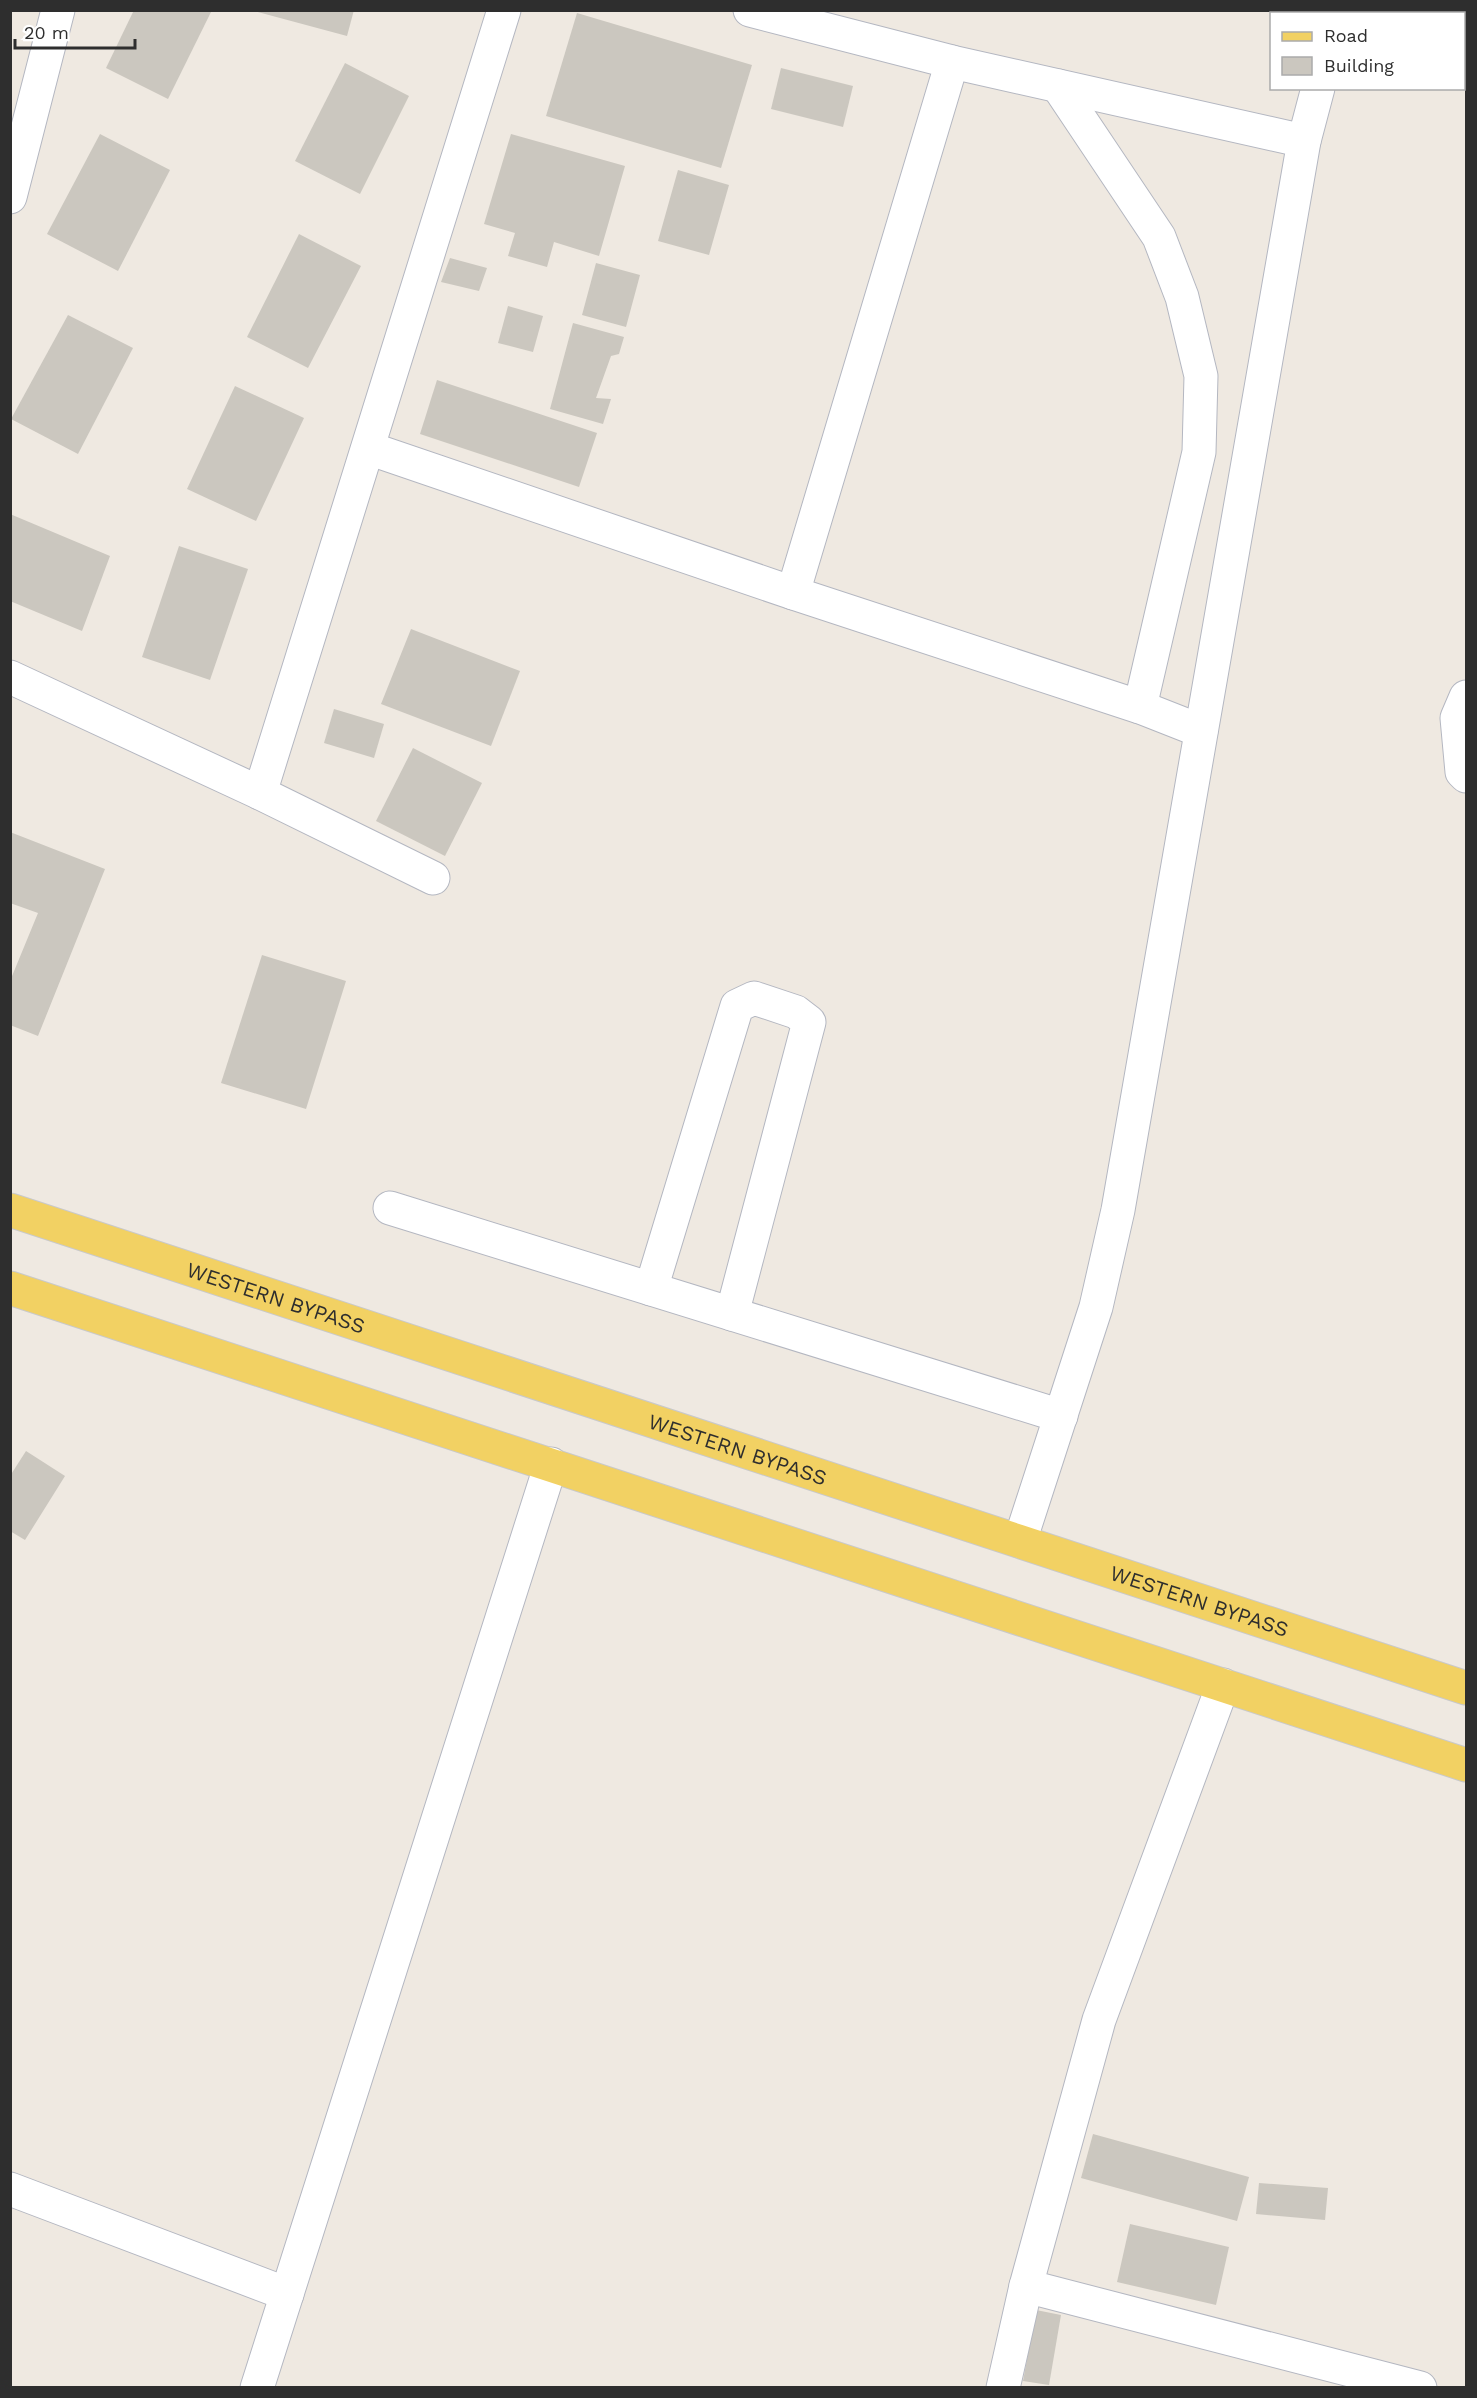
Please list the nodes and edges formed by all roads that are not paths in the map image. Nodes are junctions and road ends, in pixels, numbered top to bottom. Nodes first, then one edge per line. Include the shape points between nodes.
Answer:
1 (58, 10) edge
2 (504, 10) edge
3 (750, 10) edge
4 (952, 62) junction
5 (1058, 86) junction
6 (1317, 90) edge
7 (1304, 141) junction
8 (10, 196) edge
9 (368, 448) junction
10 (793, 593) junction
11 (10, 677) edge
12 (1467, 698) edge
13 (1140, 707) junction
14 (1201, 731) junction
15 (1467, 776) edge
16 (260, 793) junction
17 (433, 878) dead end
18 (390, 1208) dead end
19 (10, 1210) edge
20 (10, 1288) edge
21 (651, 1289) junction
22 (732, 1314) junction
23 (1061, 1416) junction
24 (551, 1464) junction
25 (1020, 1541) junction
26 (1223, 1685) junction
27 (1467, 1688) edge
28 (1467, 1765) edge
29 (10, 2189) edge
30 (1026, 2286) junction
31 (287, 2294) junction
32 (257, 2388) edge
33 (1003, 2388) edge
34 (1420, 2388) edge

1 - 8 street
2 - 9 street
3 - 4 street
4 - 5 street
4 - 10 street
5 - 7 street
5 - 13 street via 1159,237 1182,297 1201,376 1199,452
6 - 7 street
7 - 14 street
9 - 10 street
9 - 16 street
10 - 13 street
11 - 16 street
12 - 15 street via 1457,718 1462,772
13 - 14 street
14 - 23 street via 1118,1210 1096,1307
16 - 17 street
18 - 21 street
19 - 25 main road, WESTERN BYPASS
20 - 24 main road
21 - 22 street
21 - 22 street via 737,1006 754,998 796,1012 809,1022
22 - 23 street
23 - 25 street
24 - 26 main road
24 - 31 street
25 - 27 main road, WESTERN BYPASS
26 - 28 main road
26 - 30 street via 1100,2020
29 - 31 street
30 - 33 street
30 - 34 street
31 - 32 street

